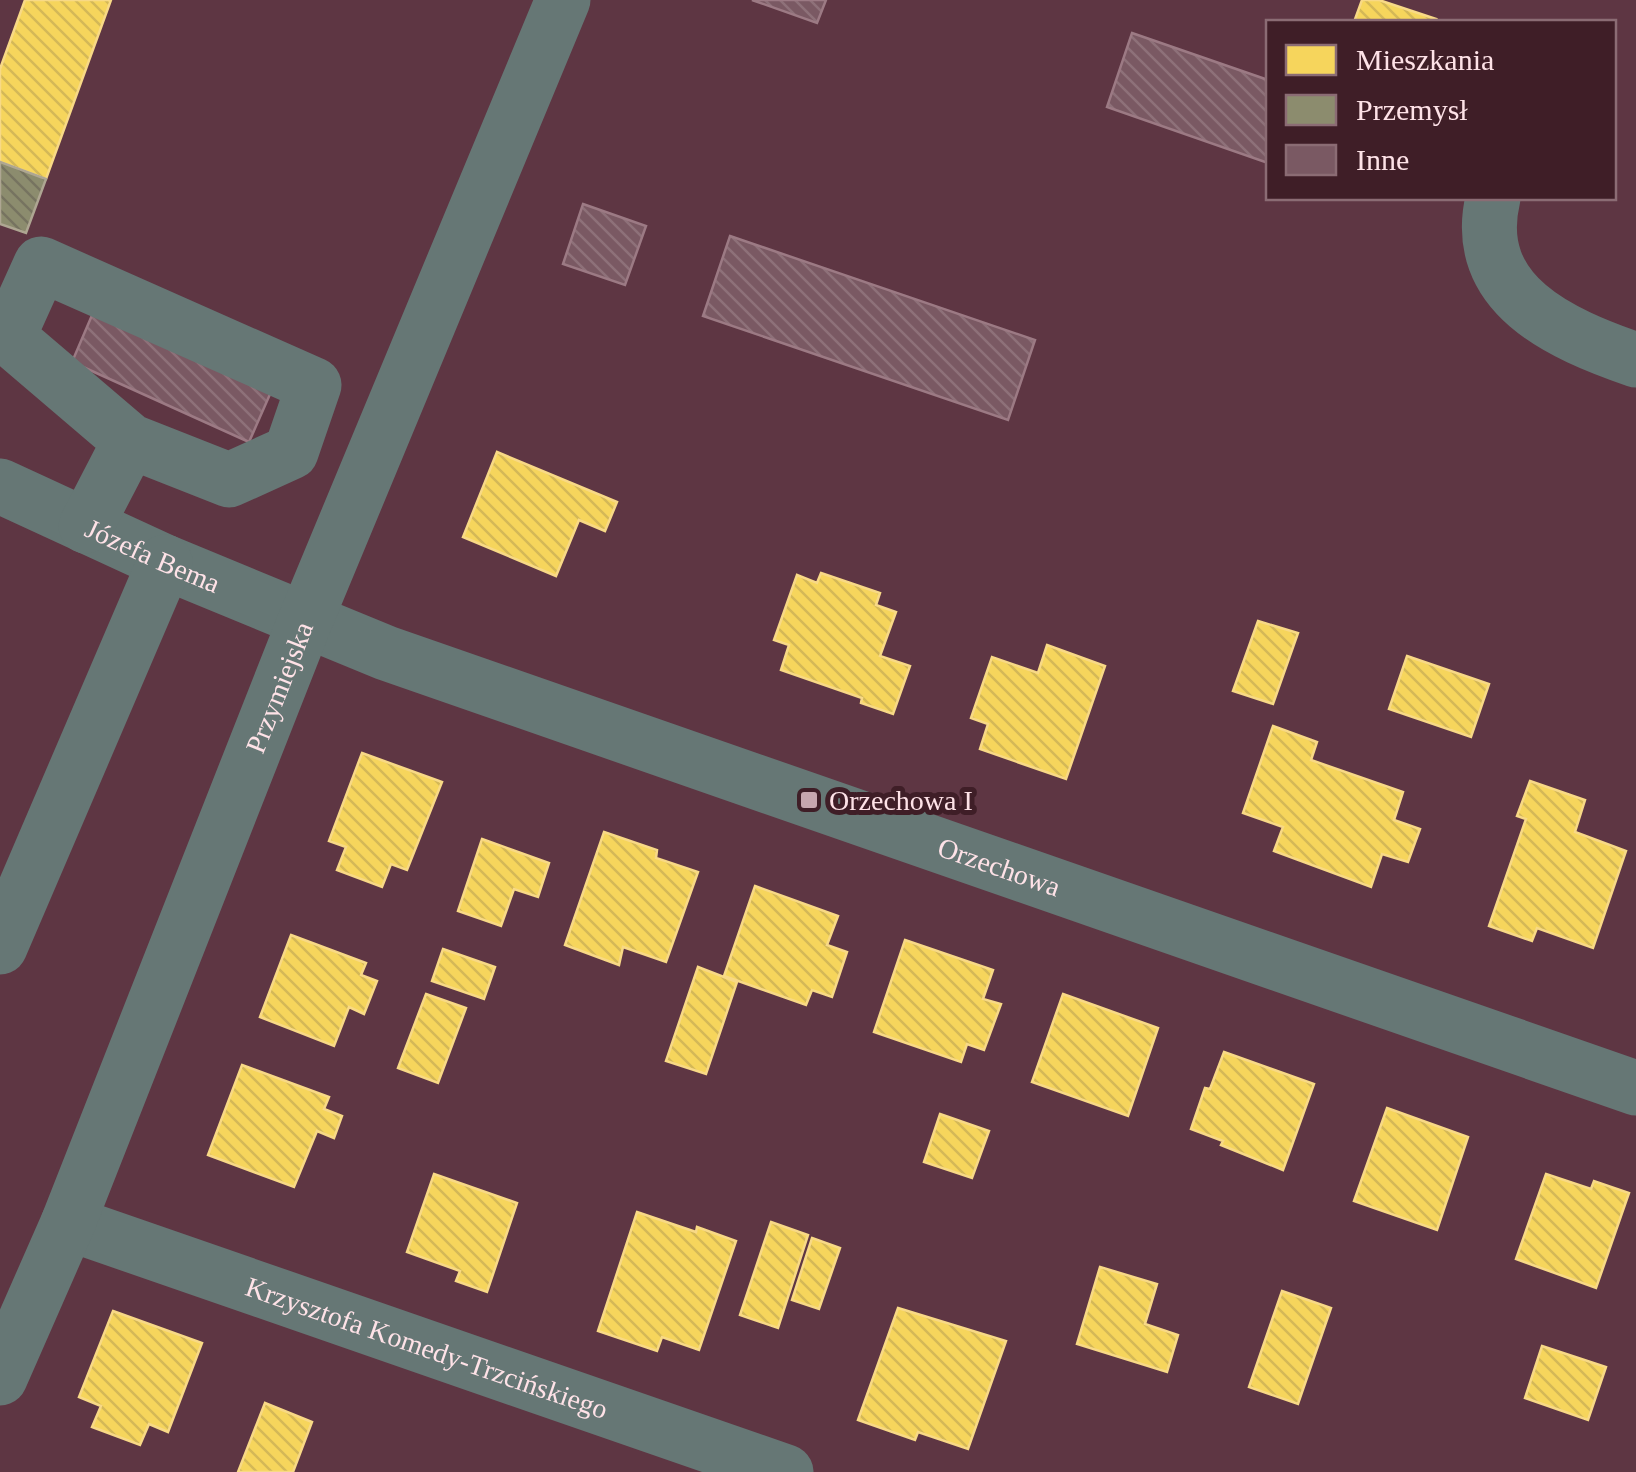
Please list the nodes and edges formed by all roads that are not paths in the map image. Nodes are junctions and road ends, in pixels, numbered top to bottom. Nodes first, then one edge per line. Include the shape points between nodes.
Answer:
1 (563, 0) edge
2 (1492, 200) edge
3 (1636, 360) edge
4 (130, 441) junction
5 (0, 486) edge
6 (86, 526) junction
7 (165, 562) junction
8 (305, 621) junction
9 (0, 947) edge
10 (1636, 1088) edge
11 (68, 1223) junction
12 (0, 1378) edge
13 (786, 1472) edge

1 - 8 street, Przymiejska
2 - 3 street via 1494,256 1509,290 1581,341
4 - 4 street via 228,480 291,452 314,384 42,264 8,337
4 - 6 street
5 - 6 street, Józefa Bema
6 - 7 street, Józefa Bema
7 - 8 street, Józefa Bema
7 - 9 street
8 - 10 street, Orzechowa
8 - 11 street, Przymiejska
11 - 12 street, Przymiejska
11 - 13 street, Krzysztofa Komedy-Trzcińskiego

